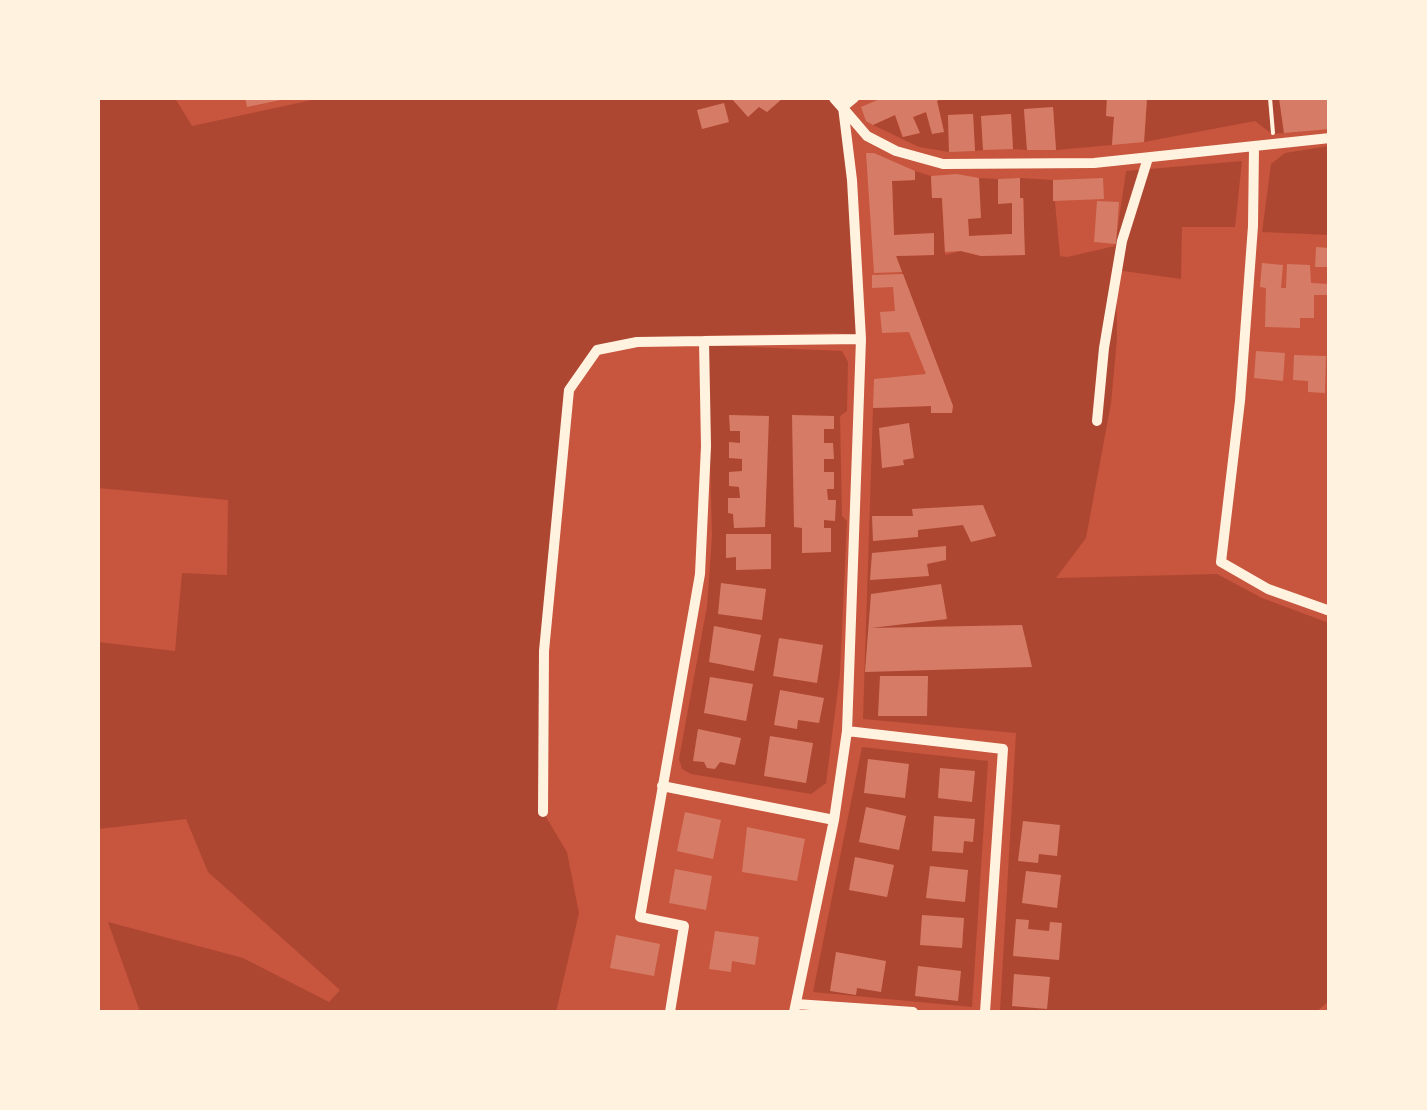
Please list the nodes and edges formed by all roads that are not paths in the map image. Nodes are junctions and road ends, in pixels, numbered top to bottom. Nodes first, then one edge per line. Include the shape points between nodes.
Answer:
1 (854, 98) edge
2 (839, 102) edge
3 (1330, 138) edge
4 (1254, 148) junction
5 (1148, 158) junction
6 (861, 339) junction
7 (704, 341) junction
8 (1097, 421) dead end
9 (1330, 611) edge
10 (847, 730) junction
11 (662, 786) junction
12 (542, 812) dead end
13 (834, 820) junction
14 (795, 1008) edge
15 (670, 1012) edge
16 (912, 1012) edge
17 (986, 1012) edge

1 - 2 street
2 - 5 street via 867,136 943,164
2 - 6 street via 852,180
3 - 4 street
4 - 5 street
4 - 9 street via 1240,401 1221,562 1268,589
5 - 8 street via 1122,242
6 - 7 street
6 - 10 street
7 - 11 street via 700,574
7 - 12 street via 597,350 569,390 544,652
10 - 13 street
10 - 17 street via 1003,749
11 - 13 street
11 - 15 street via 640,917 684,926
13 - 14 street
14 - 16 street

